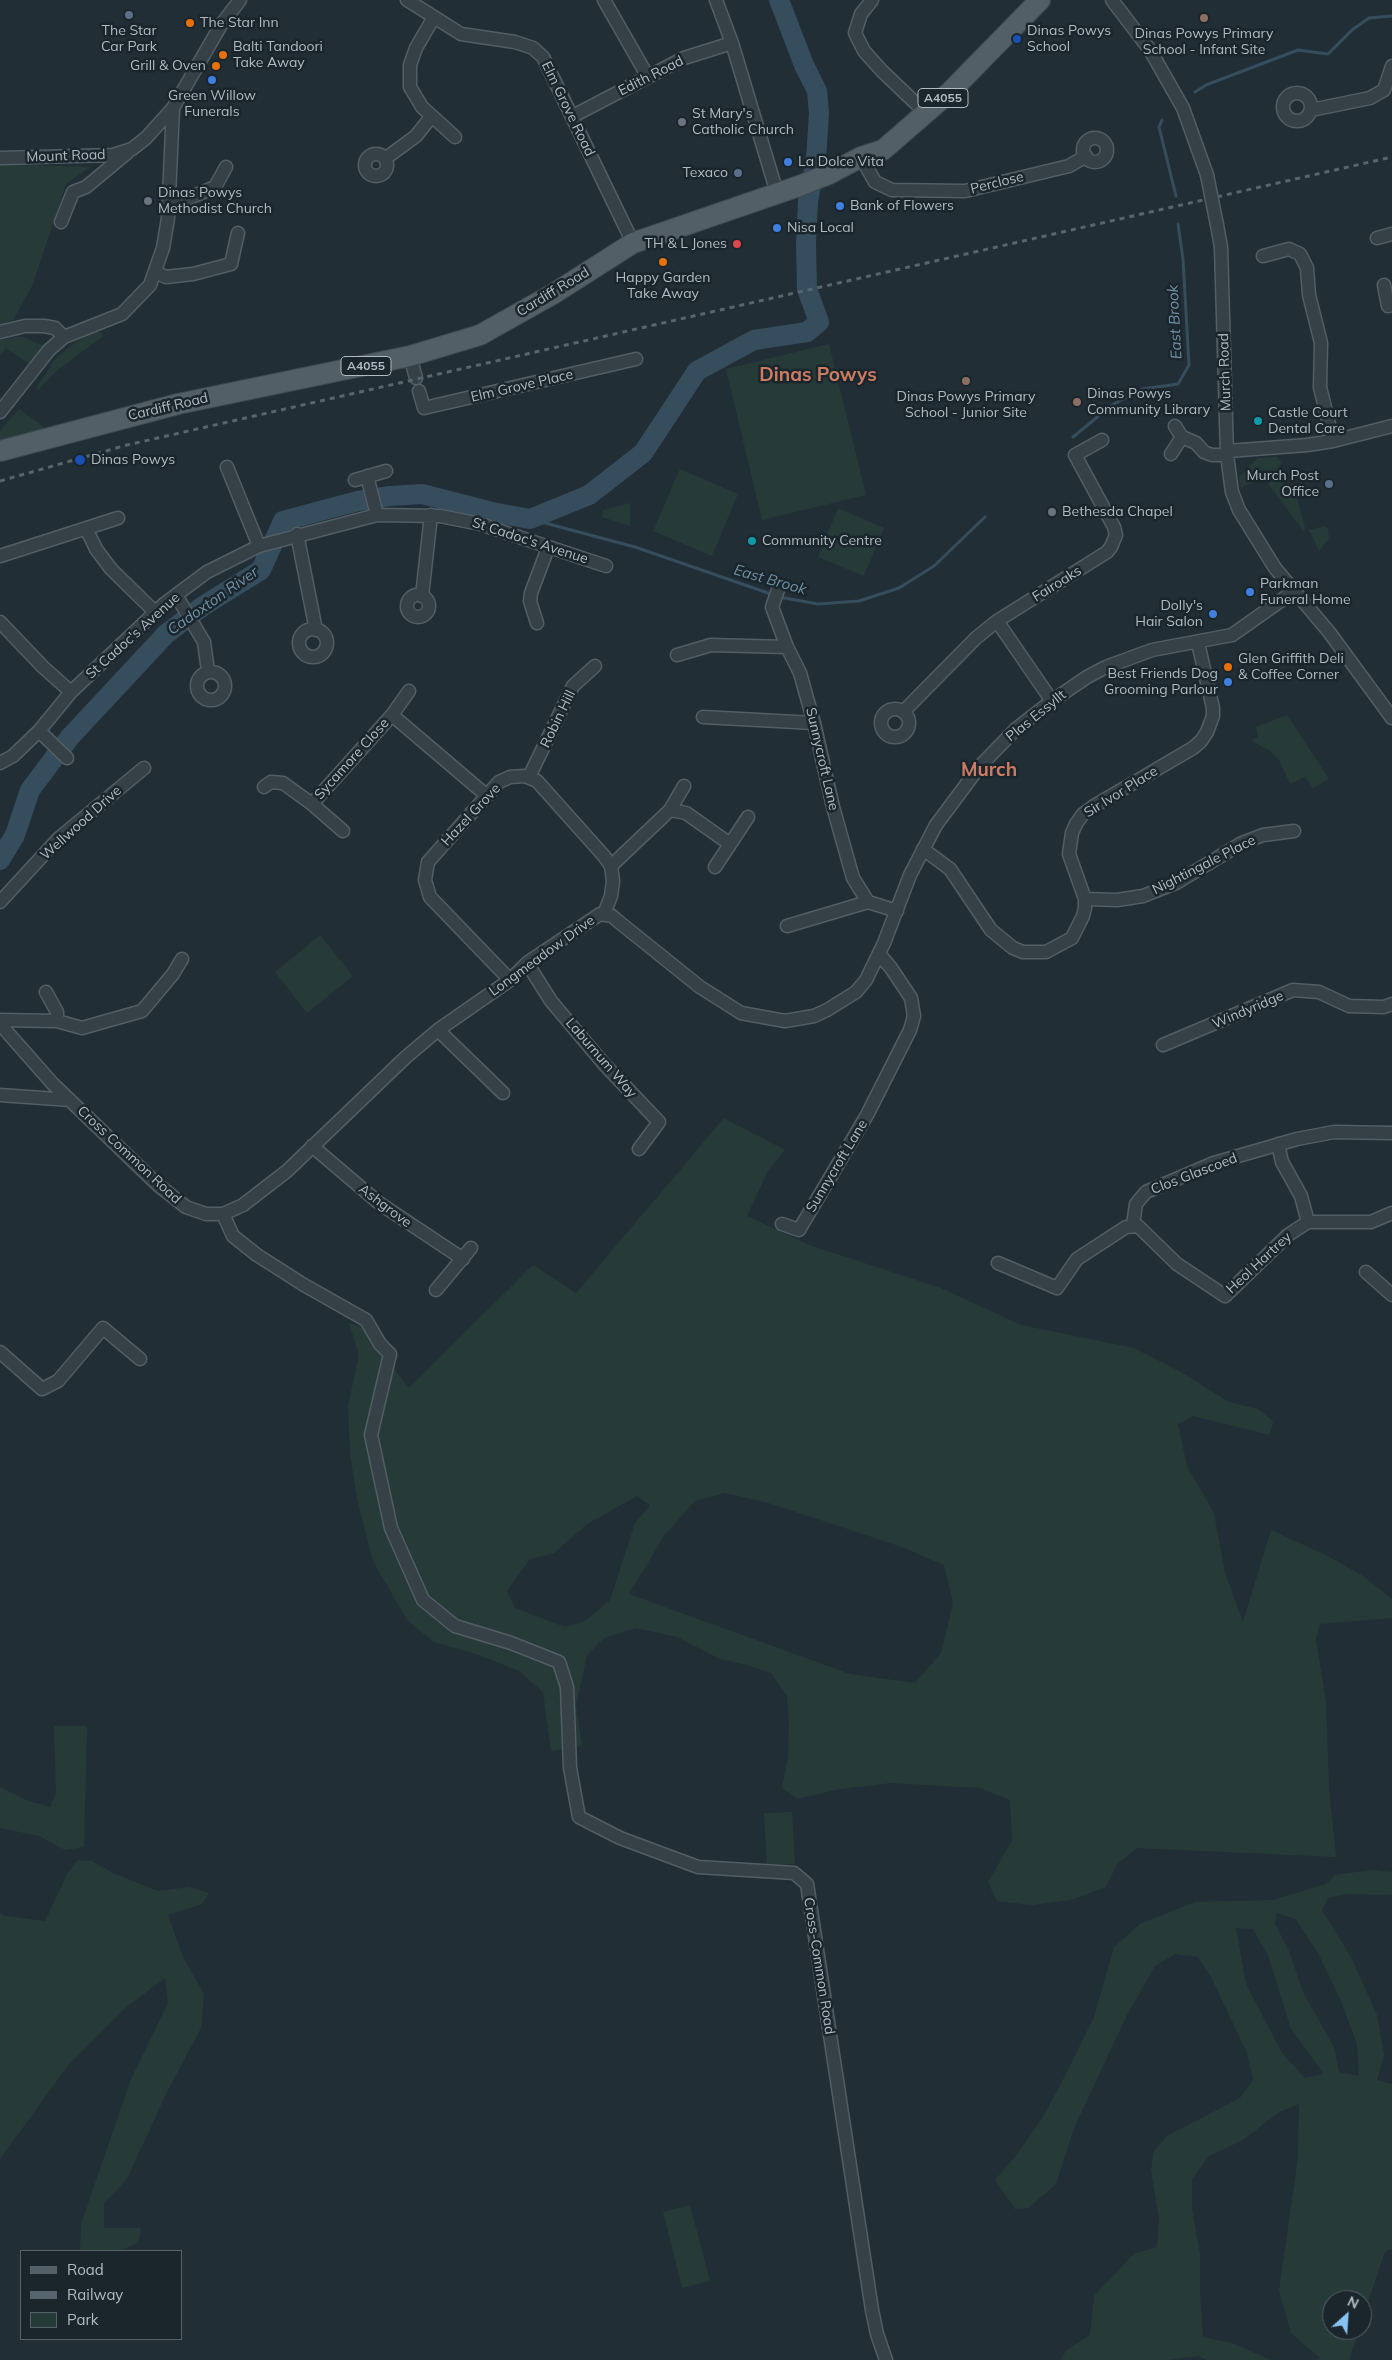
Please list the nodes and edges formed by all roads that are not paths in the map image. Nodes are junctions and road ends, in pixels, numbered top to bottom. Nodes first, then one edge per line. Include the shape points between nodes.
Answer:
1 (407, 0) edge
2 (604, 0) edge
3 (716, 0) edge
4 (872, 0) edge
5 (1040, 0) edge
6 (1112, 0) edge
7 (238, 1) edge
8 (434, 17) junction
9 (732, 43) junction
10 (1392, 66) edge
11 (648, 77) junction
12 (173, 108) junction
13 (1311, 110) dead end
14 (926, 113) junction
15 (573, 116) junction
16 (431, 117) junction
17 (455, 137) dead end
18 (132, 149) junction
19 (1086, 156) dead end
20 (861, 157) junction
21 (0, 158) edge
22 (386, 158) dead end
23 (226, 167) dead end
24 (777, 193) junction
25 (170, 200) junction
26 (60, 222) dead end
27 (238, 233) dead end
28 (1392, 234) edge
29 (1377, 238) dead end
30 (633, 243) junction
31 (1263, 256) dead end
32 (155, 272) junction
33 (1384, 285) dead end
34 (1392, 306) edge
35 (0, 332) edge
36 (64, 337) junction
37 (410, 356) junction
38 (636, 359) dead end
39 (416, 378) dead end
40 (419, 391) dead end
41 (0, 412) edge
42 (1392, 426) edge
43 (1102, 440) dead end
44 (1333, 441) junction
45 (0, 451) edge
46 (1228, 453) junction
47 (1171, 454) dead end
48 (227, 468) dead end
49 (386, 471) dead end
50 (376, 510) junction
51 (431, 515) junction
52 (118, 518) dead end
53 (86, 528) junction
54 (297, 534) junction
55 (259, 546) junction
56 (548, 548) junction
57 (0, 556) edge
58 (606, 566) dead end
59 (778, 587) dead end
60 (1293, 592) junction
61 (176, 595) junction
62 (422, 596) dead end
63 (155, 612) junction
64 (997, 621) junction
65 (0, 622) edge
66 (537, 623) dead end
67 (316, 630) dead end
68 (1198, 643) junction
69 (787, 647) junction
70 (677, 655) dead end
71 (595, 666) dead end
72 (208, 671) dead end
73 (410, 691) dead end
74 (71, 692) junction
75 (1052, 701) junction
76 (904, 712) dead end
77 (392, 715) junction
78 (703, 717) dead end
79 (1392, 718) edge
80 (814, 723) junction
81 (39, 731) junction
82 (67, 758) dead end
83 (0, 763) edge
84 (144, 768) dead end
85 (529, 777) junction
86 (684, 786) dead end
87 (264, 787) dead end
88 (486, 794) junction
89 (312, 804) junction
90 (670, 810) junction
91 (748, 817) dead end
92 (343, 831) dead end
93 (1294, 831) dead end
94 (730, 844) junction
95 (923, 849) junction
96 (610, 866) junction
97 (715, 867) dead end
98 (1085, 899) junction
99 (0, 902) edge
100 (868, 902) junction
101 (896, 911) junction
102 (604, 914) junction
103 (787, 926) dead end
104 (879, 954) junction
105 (182, 959) dead end
106 (528, 963) junction
107 (510, 980) junction
108 (46, 992) dead end
109 (1392, 1004) edge
110 (0, 1020) edge
111 (57, 1021) junction
112 (0, 1024) edge
113 (438, 1030) junction
114 (1163, 1045) dead end
115 (503, 1093) dead end
116 (0, 1096) edge
117 (70, 1100) junction
118 (1392, 1133) edge
119 (1278, 1144) junction
120 (312, 1146) junction
121 (639, 1149) dead end
122 (1392, 1213) edge
123 (223, 1214) junction
124 (1308, 1222) junction
125 (782, 1224) dead end
126 (1133, 1225) junction
127 (471, 1248) dead end
128 (462, 1259) junction
129 (998, 1263) dead end
130 (1366, 1272) dead end
131 (436, 1290) dead end
132 (1392, 1295) edge
133 (0, 1352) edge
134 (140, 1359) dead end
135 (886, 2360) edge

1 - 8 street, Elm Grove Road
2 - 11 street
3 - 9 street
4 - 14 street via 861,14 855,33 864,51
5 - 14 main road, Cardiff Road / A4055
6 - 46 street, Murch Road, bridge via 1150,50 1183,108 1207,176 1221,247
7 - 12 street, Mount Road
8 - 15 street, Elm Grove Road via 461,34 533,48 543,57
8 - 16 street via 410,65 410,86
9 - 11 street, Edith Road via 684,58
9 - 24 street
10 - 13 street via 1384,90 1370,98
11 - 15 street, Edith Road
12 - 18 street, Mount Road
12 - 25 street
14 - 20 main road, Cardiff Road / A4055 via 883,150
15 - 30 street, Elm Grove Road
16 - 17 street
16 - 22 street via 416,136
18 - 21 street, Mount Road via 113,155
18 - 26 street via 86,187 73,192
19 - 20 street, Perclose via 1069,166 965,191 892,190 875,182
20 - 24 main road, Cardiff Road / A4055 via 829,174
23 - 25 street via 215,187 189,198
24 - 30 main road, Cardiff Road / A4055
25 - 32 street via 163,248
27 - 32 street via 231,264 166,277
28 - 29 street
30 - 37 main road, Cardiff Road / A4055 via 480,335
31 - 44 street via 1289,249 1300,254 1307,268 1309,295 1321,343 1320,387
32 - 36 street via 150,285 122,314
33 - 34 street via 1388,306
35 - 36 street via 25,326 44,326 55,328
36 - 41 street
37 - 39 street
37 - 45 main road, Cardiff Road / A4055 via 178,404
38 - 40 street, Elm Grove Place via 424,408
42 - 44 street
43 - 64 street, Fairoaks via 1075,455 1110,518 1116,535 1114,542 1107,552
44 - 46 street
46 - 47 street via 1212,456 1179,432
46 - 60 street, Murch Road via 1232,492 1239,510
48 - 55 street
49 - 50 street via 361,478 372,492
50 - 51 street, St Cadoc's Avenue
50 - 54 street, St Cadoc's Avenue
51 - 56 street, St Cadoc's Avenue via 462,519
51 - 62 street
52 - 53 street
53 - 57 street
53 - 63 street via 96,550 111,569
54 - 55 street, St Cadoc's Avenue
54 - 67 street
55 - 61 street, St Cadoc's Avenue via 207,572
56 - 58 street, St Cadoc's Avenue
56 - 66 street via 531,593 530,601
59 - 69 street, Sunnycroft Lane via 772,607
60 - 68 street, Plas Essyllt via 1232,635
60 - 79 street, Murch Road via 1329,632
61 - 63 street, St Cadoc's Avenue
61 - 72 street via 204,642
63 - 74 street, St Cadoc's Avenue
64 - 75 street
64 - 76 street, Fairoaks via 976,638
65 - 74 street
68 - 75 street, Plas Essyllt via 1152,650 1124,659 1087,677
68 - 98 street, Sir Ivor Place via 1213,708 1207,732 1193,748 1083,814 1072,833 1069,854
69 - 70 street via 710,645
69 - 80 street, Sunnycroft Lane via 800,672
71 - 85 street, Robin Hill via 573,686
73 - 77 street, Sycamore Close
74 - 81 street, St Cadoc's Avenue
75 - 95 street, Plas Essyllt via 1016,729 980,766 936,825
77 - 88 street, Sycamore Close
77 - 89 street, Sycamore Close
78 - 80 street
80 - 100 street, Sunnycroft Lane via 832,807 853,878
81 - 82 street
81 - 83 street, St Cadoc's Avenue via 13,756
84 - 99 street, Wellwood Drive via 58,839
85 - 88 street, Hazel Grove via 510,777
85 - 96 street via 544,788
86 - 90 street
87 - 89 street, Sycamore Close via 271,782 280,782
88 - 107 street, Hazel Grove via 428,862 424,880 430,896
89 - 92 street, Sycamore Close
90 - 94 street via 686,813
90 - 96 street
91 - 94 street
93 - 98 street, Nightingale Place via 1242,842 1176,884 1143,896 1117,900
94 - 97 street
95 - 98 street via 950,869 992,930 1013,948 1023,952 1046,952 1072,938 1083,916
95 - 101 street, Plas Essyllt
96 - 102 street via 613,890
100 - 101 street
100 - 103 street
101 - 104 street, Plas Essyllt
102 - 104 street, Longmeadow Drive via 619,922 723,1004 741,1013 769,1020 801,1019 827,1010 856,992
102 - 106 street, Longmeadow Drive
104 - 125 street, Sunnycroft Lane via 910,998 914,1016 910,1030 867,1115 799,1230
105 - 111 street via 142,1011 82,1028
106 - 107 street, Longmeadow Drive
106 - 121 street, Laburnum Way via 551,1001 659,1122
107 - 113 street, Longmeadow Drive
108 - 111 street via 58,1012
109 - 114 street, Windyridge via 1384,1007 1349,1006 1319,992 1293,990
110 - 111 street
112 - 117 street, Cross Common Road
113 - 115 street
113 - 120 street, Longmeadow Drive
116 - 117 street, Cross Common Road
117 - 123 street, Cross Common Road via 173,1198 196,1212
118 - 119 street, Clos Glascoed via 1334,1132
119 - 124 street via 1282,1162 1301,1196
119 - 126 street, Clos Glascoed via 1214,1163 1146,1192 1136,1204
120 - 123 street, Longmeadow Drive via 243,1205
120 - 128 street, Ashgrove via 379,1203
122 - 124 street via 1371,1222
123 - 135 street, Cross-Common Road via 233,1236 257,1255 366,1320 390,1354 371,1435 390,1528 423,1600 455,1626 559,1662 567,1687 570,1768 579,1816 620,1838 698,1867 794,1873 807,1884 872,2310
124 - 126 street, Heol Hartrey via 1288,1235 1225,1296 1177,1264 1157,1247 1144,1229
126 - 129 street via 1077,1259 1057,1288
127 - 128 street
128 - 131 street
130 - 132 street
133 - 134 street via 42,1389 58,1381 103,1328

